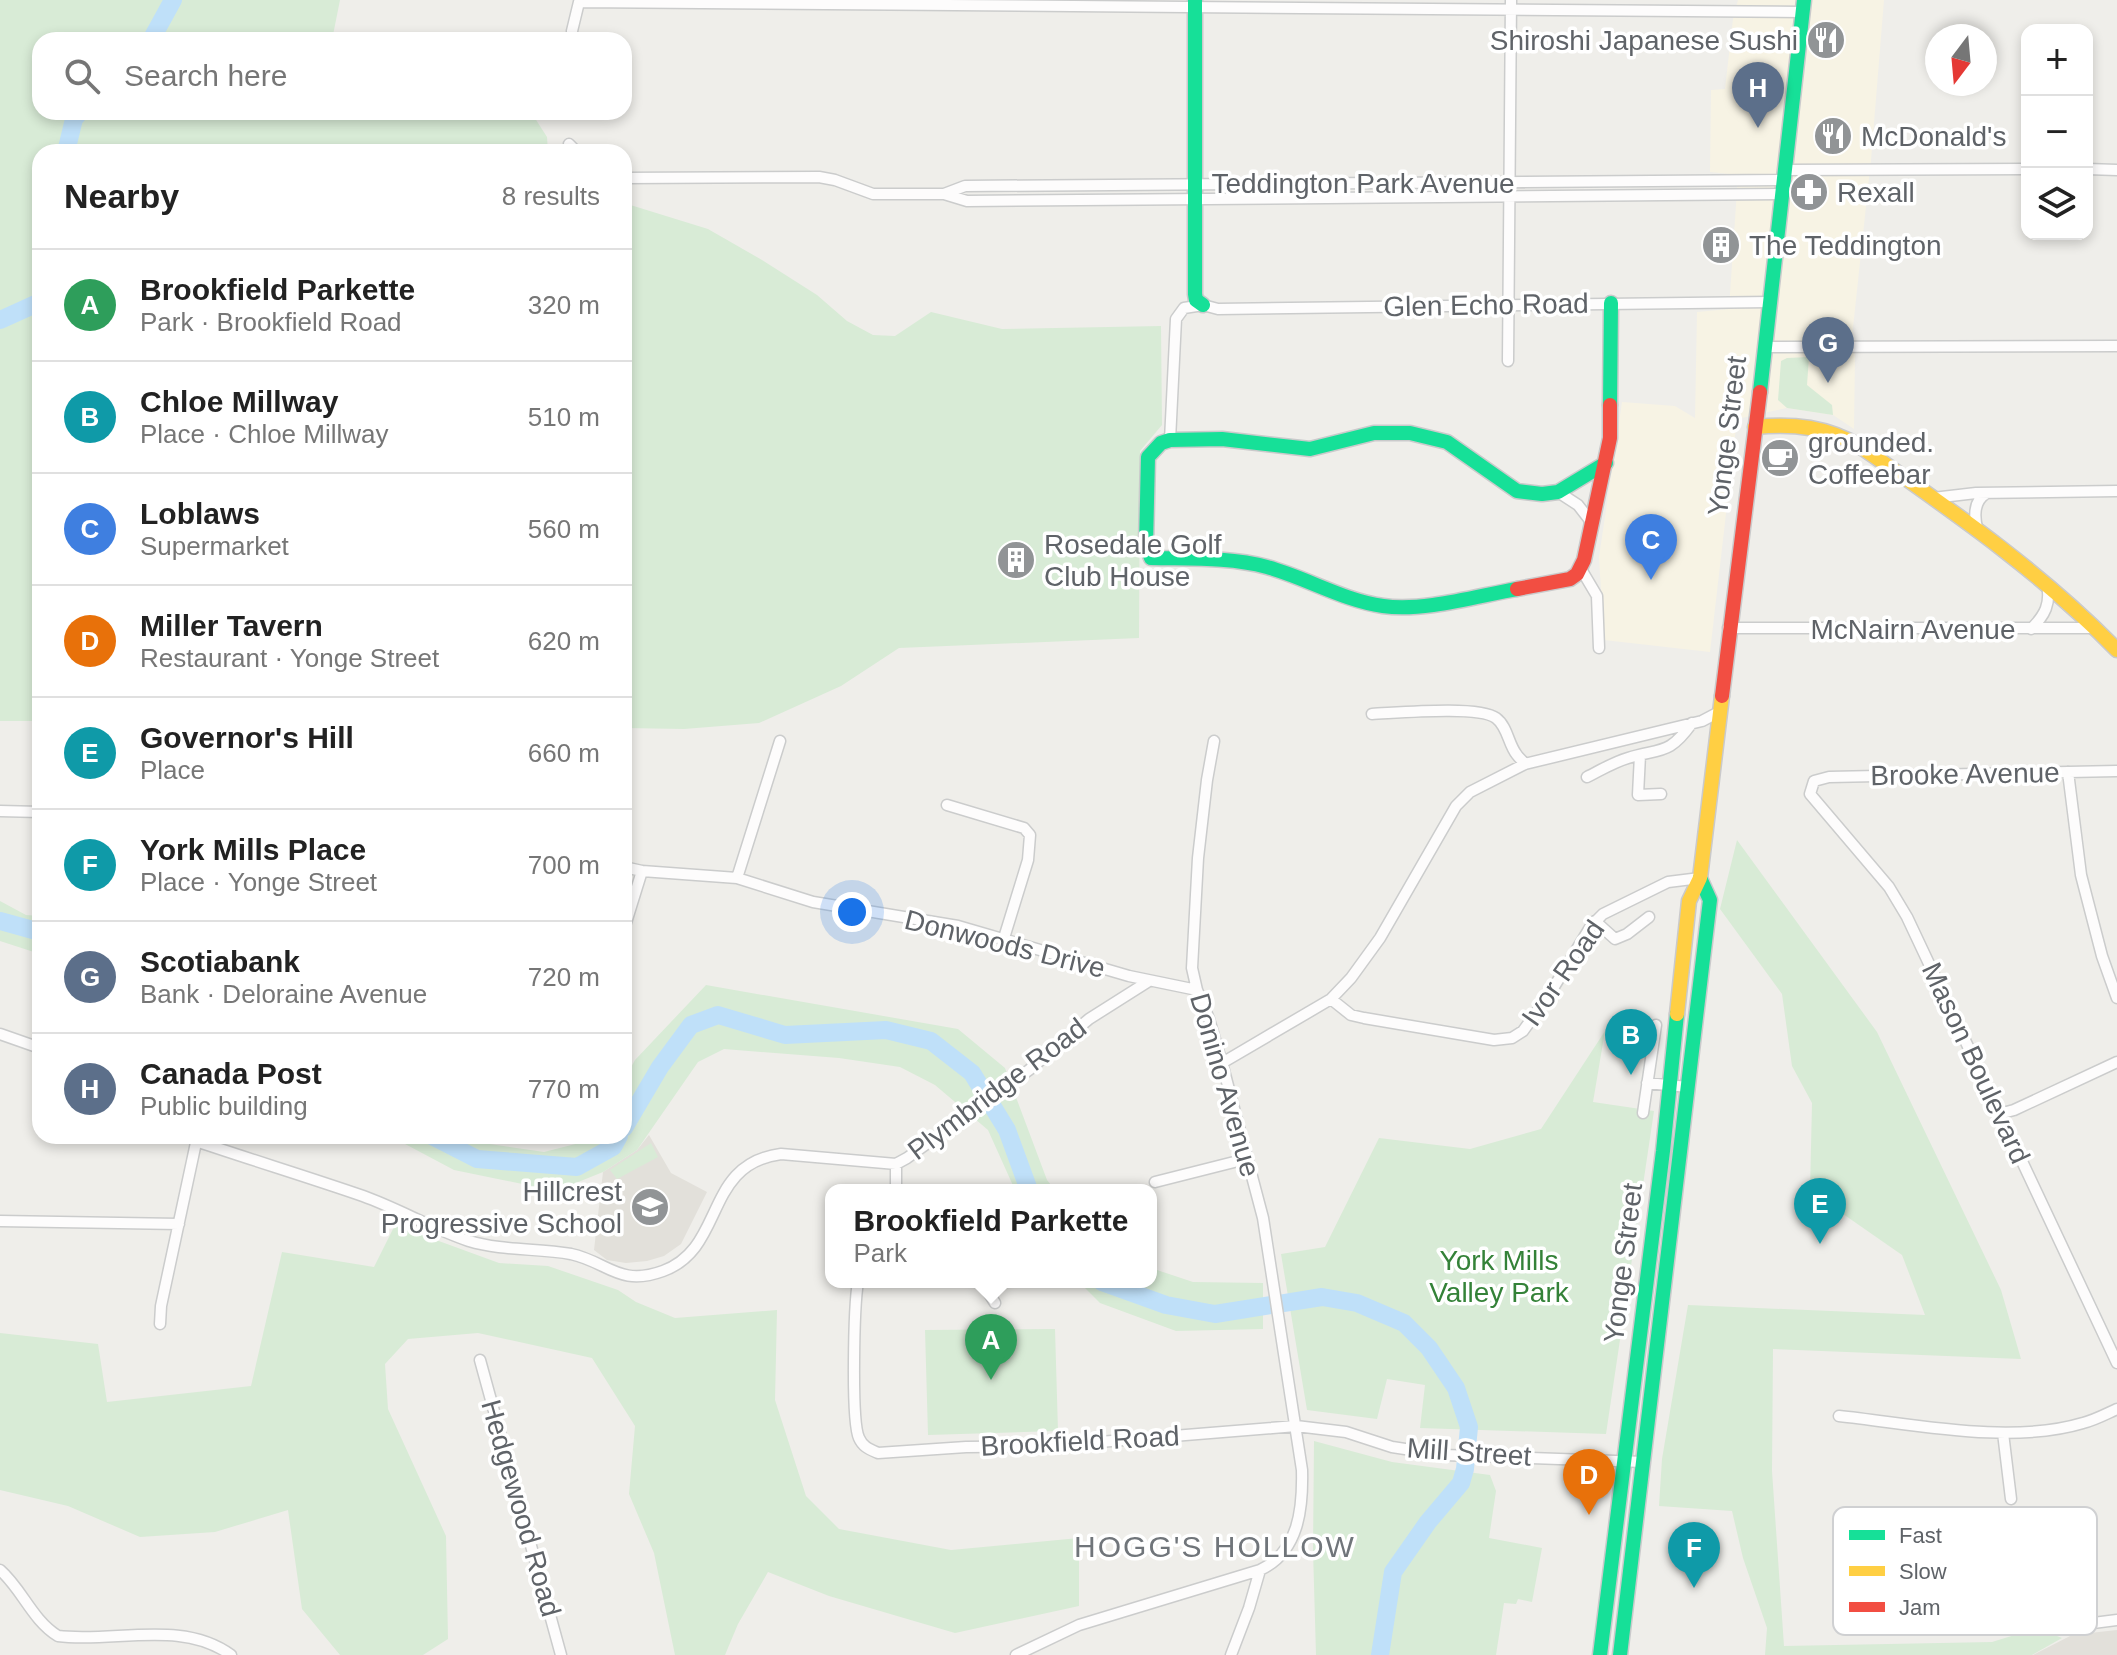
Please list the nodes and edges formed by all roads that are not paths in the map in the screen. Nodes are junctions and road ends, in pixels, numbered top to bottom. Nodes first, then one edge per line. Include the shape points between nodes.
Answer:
1 (578, 1) edge
2 (835, 2) edge
3 (1195, 3) edge
4 (1511, 4) edge
5 (1803, 6) edge
6 (572, 32) edge
7 (2021, 169) edge
8 (2093, 169) edge
9 (2117, 170) edge
10 (632, 178) edge
11 (1783, 181) junction
12 (1509, 182) junction
13 (1195, 192) junction
14 (1509, 197) junction
15 (1770, 302) junction
16 (1611, 303) junction
17 (1509, 304) junction
18 (1203, 305) junction
19 (2117, 346) edge
20 (1765, 347) junction
21 (1508, 361) dead end
22 (1755, 427) junction
23 (1170, 440) junction
24 (1606, 463) junction
25 (2117, 491) edge
26 (1558, 492) junction
27 (1987, 493) junction
28 (1933, 498) junction
29 (1592, 523) junction
30 (1977, 528) junction
31 (1581, 569) junction
32 (2045, 579) junction
33 (1728, 628) junction
34 (2097, 628) junction
35 (2031, 629) junction
36 (1599, 648) dead end
37 (2117, 650) edge
38 (1721, 711) junction
39 (1372, 714) dead end
40 (1692, 723) junction
41 (780, 741) dead end
42 (1214, 741) dead end
43 (1640, 755) junction
44 (1525, 764) junction
45 (2117, 771) edge
46 (2068, 772) junction
47 (1587, 777) dead end
48 (1814, 781) joint
49 (1661, 794) dead end
50 (947, 805) dead end
51 (0, 811) edge
52 (32, 812) edge
53 (632, 869) edge
54 (642, 871) junction
55 (737, 878) junction
56 (1700, 878) junction
57 (632, 903) edge
58 (1649, 917) dead end
59 (1595, 921) junction
60 (1004, 938) junction
61 (1149, 981) junction
62 (1197, 990) junction
63 (2117, 998) edge
64 (1331, 999) junction
65 (1656, 1025) dead end
66 (0, 1034) edge
67 (32, 1045) edge
68 (2117, 1062) edge
69 (1222, 1063) junction
70 (1647, 1083) junction
71 (1670, 1085) junction
72 (1688, 1087) junction
73 (1643, 1113) dead end
74 (1999, 1114) junction
75 (196, 1144) edge
76 (212, 1144) edge
77 (1246, 1159) junction
78 (896, 1164) junction
79 (1155, 1182) dead end
80 (896, 1184) edge
81 (0, 1221) edge
82 (179, 1224) junction
83 (858, 1288) edge
84 (986, 1288) edge
85 (995, 1303) dead end
86 (160, 1324) dead end
87 (480, 1360) dead end
88 (2117, 1363) edge
89 (2117, 1409) edge
90 (1839, 1416) dead end
91 (1296, 1426) junction
92 (2003, 1433) junction
93 (1626, 1460) junction
94 (1644, 1462) junction
95 (2011, 1499) dead end
96 (0, 1570) edge
97 (1260, 1570) junction
98 (2117, 1620) edge
99 (2097, 1623) edge
100 (231, 1655) edge
101 (561, 1655) edge
102 (1016, 1655) edge
103 (1231, 1655) edge
104 (1600, 1655) edge
105 (1620, 1655) edge

1 - 2 street
1 - 6 street
2 - 3 street
3 - 4 street
3 - 13 main road
4 - 5 street
4 - 12 street
5 - 11 main road, Yonge Street
7 - 11 street
8 - 9 street
10 - 13 street, Teddington Park Avenue via 819,177 873,194 944,194 965,186
11 - 12 street, Teddington Park Avenue
11 - 14 street, Teddington Park Avenue
11 - 15 main road, Yonge Street
12 - 13 street, Teddington Park Avenue
12 - 14 street
13 - 14 street, Teddington Park Avenue
13 - 18 main road via 1195,297
14 - 17 street
15 - 16 street, Glen Echo Road
15 - 20 main road, Yonge Street
16 - 17 street, Glen Echo Road
16 - 24 main road
17 - 18 street, Glen Echo Road via 1218,309
17 - 21 street
18 - 23 street via 1184,308 1176,319
19 - 20 street
20 - 22 main road, Yonge Street
22 - 28 main road via 1784,424 1834,431
22 - 33 main road, Yonge Street
23 - 26 main road via 1222,439 1310,449 1374,433 1422,434 1463,451 1517,491
23 - 31 main road via 1148,457 1146,545 1151,558 1263,566 1351,600 1398,608 1557,583
24 - 26 main road
24 - 29 main road
25 - 27 street
26 - 29 street
27 - 28 street
27 - 30 street via 1978,501
28 - 30 main road
29 - 31 main road
30 - 32 main road
31 - 36 street via 1597,596
32 - 34 main road
32 - 35 street via 2048,604
33 - 35 street, McNairn Avenue
33 - 38 main road, Yonge Street
34 - 35 street, McNairn Avenue
34 - 37 main road
38 - 40 street
38 - 56 main road, Yonge Street
39 - 44 street via 1487,714 1505,729
40 - 43 street via 1679,742
40 - 44 street
41 - 55 street
42 - 62 street, Donino Avenue via 1198,858 1192,968
43 - 47 street
43 - 49 street via 1638,795
44 - 64 street via 1470,792 1456,806 1380,938
45 - 46 street, Brooke Avenue
46 - 48 street, Brooke Avenue
46 - 63 street via 2081,875
48 - 74 street, Mason Boulevard via 1813,799 1896,897
50 - 60 street via 1024,828 1030,835 1028,860
51 - 52 street
53 - 54 street, Donwoods Drive
54 - 55 street, Donwoods Drive
54 - 57 street
55 - 60 street, Donwoods Drive via 813,902
56 - 59 street, Ivor Road via 1668,882
56 - 71 main road, Yonge Street via 1689,901
56 - 72 main road, Yonge Street via 1710,900
58 - 59 street via 1615,939
59 - 64 street, Ivor Road via 1549,995 1512,1038 1494,1040 1364,1018
60 - 61 street, Donwoods Drive
61 - 62 street, Donwoods Drive
61 - 78 street, Plymbridge Road via 1089,1019 1029,1070
62 - 69 street, Donino Avenue
64 - 69 street
65 - 70 street
66 - 67 street
68 - 74 street
69 - 77 street, Donino Avenue
70 - 71 street
70 - 73 street
71 - 72 street
71 - 93 main road, Yonge Street
72 - 94 main road, Yonge Street
74 - 88 street, Mason Boulevard
75 - 82 street
76 - 78 street, Plymbridge Road via 363,1196 469,1241 571,1254 616,1274 638,1277 685,1259 735,1176 763,1156
77 - 79 street
77 - 91 street, Donino Avenue via 1263,1218
78 - 80 street
81 - 82 street
82 - 86 street
83 - 91 street, Brookfield Road via 857,1434 865,1447 878,1453 1050,1446
84 - 85 street
87 - 101 street, Hedgewood Road
89 - 92 street via 2083,1423
90 - 92 street
91 - 93 street, Mill Street via 1444,1455
91 - 97 street, Donino Avenue via 1302,1483 1296,1528 1284,1552
92 - 95 street
93 - 94 street, Mill Street
93 - 104 main road, Yonge Street
94 - 105 main road, Yonge Street
96 - 100 street via 47,1630 58,1636 176,1635 206,1640
97 - 102 street via 1079,1625
97 - 103 street
98 - 99 street

